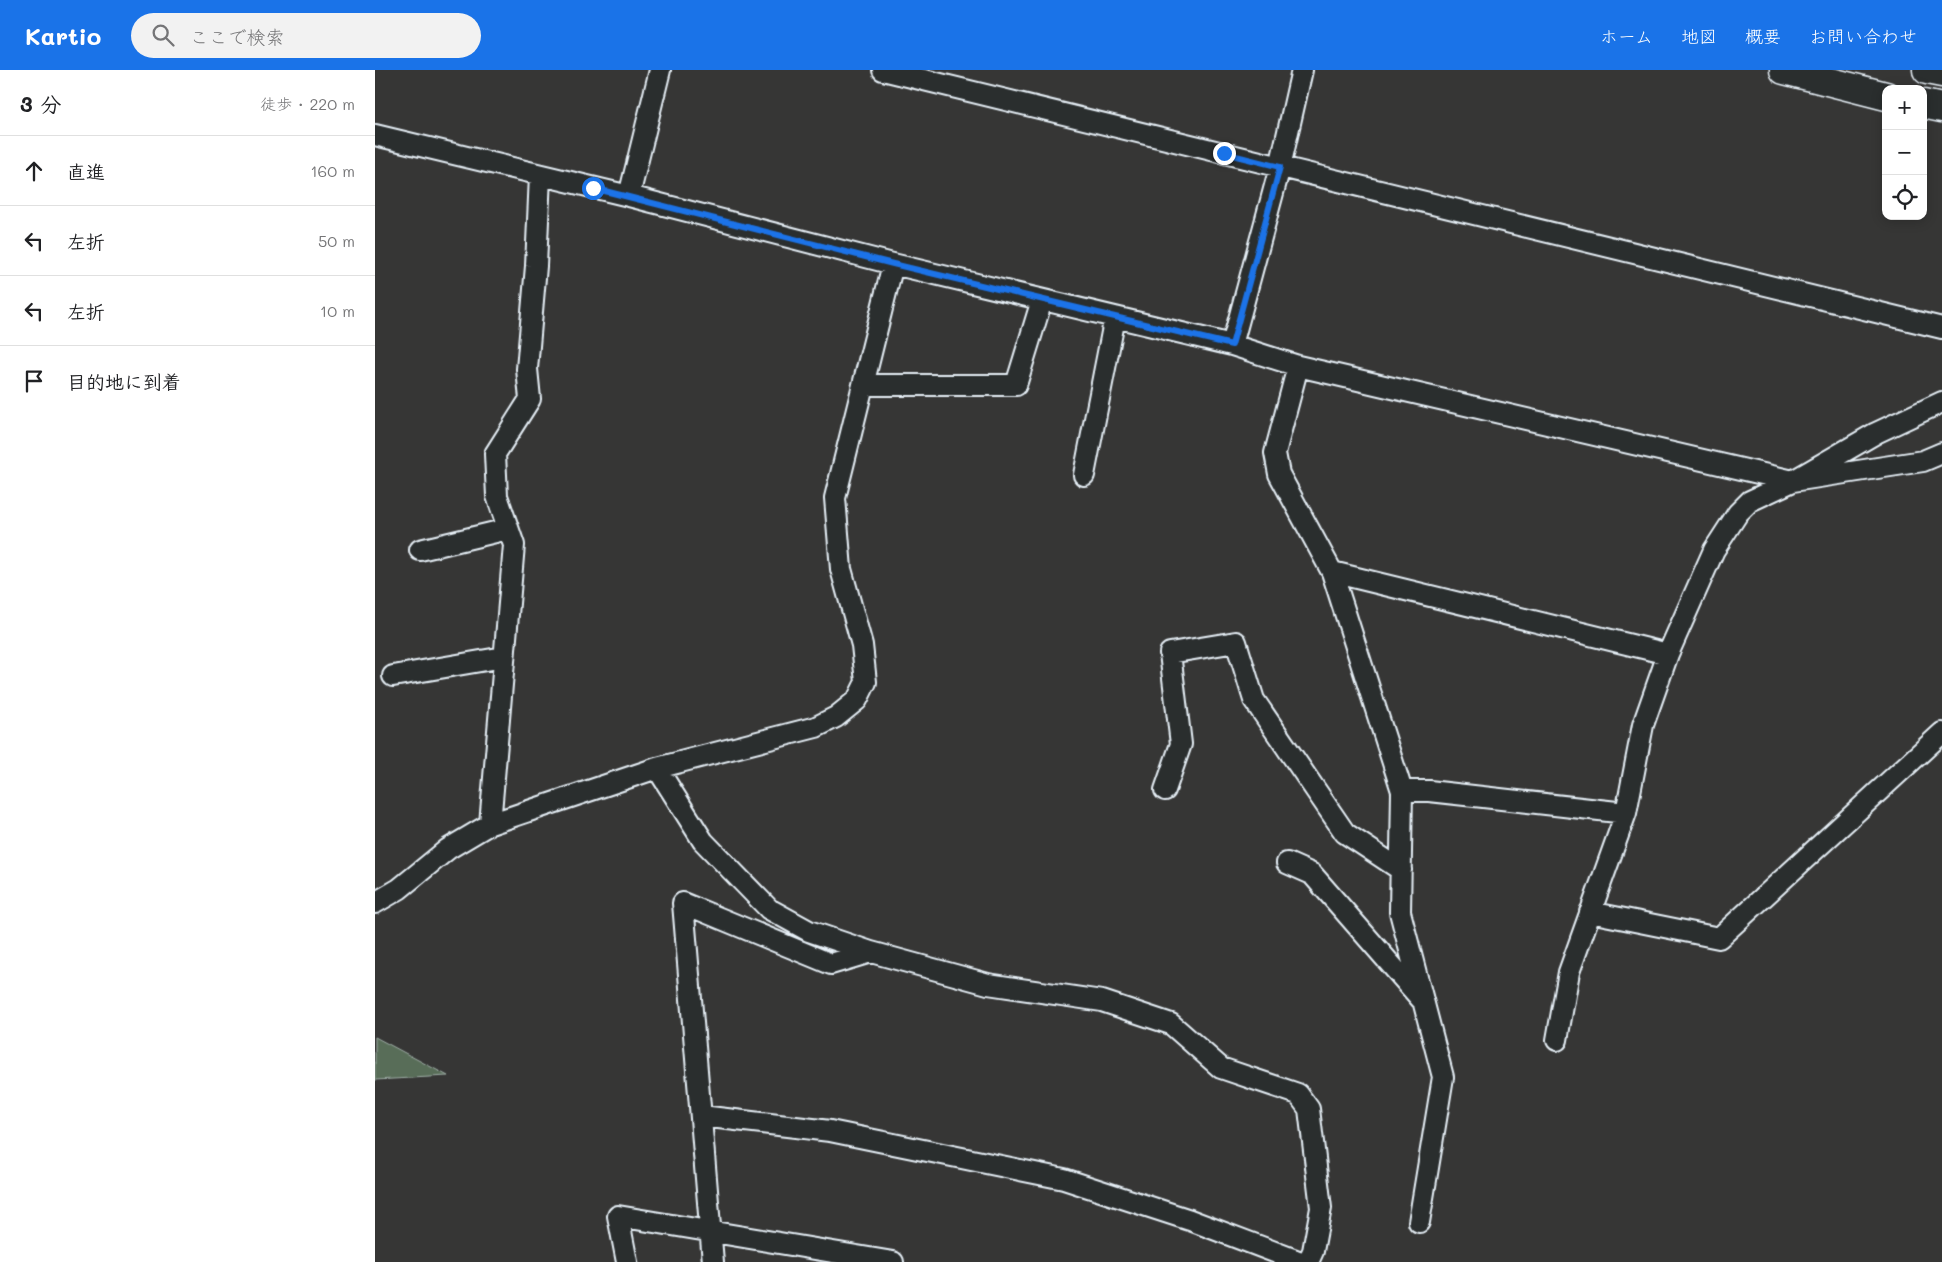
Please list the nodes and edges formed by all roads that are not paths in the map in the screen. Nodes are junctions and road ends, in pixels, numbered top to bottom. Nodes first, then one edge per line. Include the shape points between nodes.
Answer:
1 (660, 70) edge
2 (883, 70) edge
3 (1302, 70) edge
4 (1784, 70) edge
5 (1927, 70) edge
6 (1942, 73) edge
7 (1882, 95) edge
8 (1927, 105) edge
9 (1942, 108) edge
10 (375, 135) edge
11 (1280, 167) junction
12 (540, 175) junction
13 (629, 196) junction
14 (893, 264) junction
15 (1042, 300) junction
16 (1115, 317) junction
17 (1942, 328) edge
18 (1232, 345) junction
19 (1299, 366) junction
20 (863, 385) junction
21 (1942, 402) edge
22 (1942, 453) edge
23 (1084, 475) dead end
24 (1793, 481) junction
25 (508, 529) junction
26 (420, 550) dead end
27 (1332, 572) junction
28 (1668, 654) junction
29 (504, 657) junction
30 (393, 676) dead end
31 (1942, 733) edge
32 (657, 768) junction
33 (1165, 790) dead end
34 (1403, 791) junction
35 (1626, 813) junction
36 (490, 824) junction
37 (1287, 863) dead end
38 (1401, 870) junction
39 (375, 903) edge
40 (1590, 912) junction
41 (871, 952) junction
42 (1424, 1002) junction
43 (1557, 1040) dead end
44 (701, 1116) junction
45 (1419, 1222) dead end
46 (710, 1231) junction
47 (627, 1262) edge
48 (713, 1262) edge
49 (893, 1262) edge
50 (1301, 1262) edge
51 (1309, 1262) edge

1 - 13 street
2 - 11 street
3 - 11 street
4 - 7 main road
5 - 6 main road
8 - 9 main road
10 - 12 street
11 - 17 street
11 - 18 street
12 - 13 street
12 - 25 street via 527,369 530,398 495,454 497,496
13 - 14 street
14 - 15 street
14 - 20 street
15 - 16 street
15 - 20 street via 1016,385
16 - 18 street
16 - 23 street
18 - 19 street
19 - 24 street
19 - 27 street via 1275,453 1279,474
20 - 32 street via 835,498 841,569 865,666 866,682 857,700 836,717 816,727
21 - 24 street via 1876,434
22 - 24 street via 1923,461
24 - 28 street via 1750,501 1738,513 1714,550
25 - 26 street
25 - 29 street via 514,545
27 - 28 street
27 - 34 street
28 - 35 street via 1643,726
29 - 30 street
29 - 36 street
31 - 40 street via 1719,938
32 - 36 street
32 - 41 street via 703,841 769,909 809,931
33 - 38 street via 1181,744 1170,653 1236,642 1254,700 1345,833
34 - 35 street via 1429,791
34 - 38 street
35 - 40 street
36 - 39 street via 448,849 399,889
37 - 42 street via 1312,874
38 - 42 street via 1400,912
40 - 43 street via 1569,972
41 - 44 street via 831,964 683,903
41 - 51 street via 988,984 1103,1001 1171,1024 1221,1068 1298,1094 1309,1109 1321,1208
42 - 45 street via 1443,1077
44 - 46 street
44 - 50 street via 830,1131 1064,1179 1190,1220
46 - 47 street via 618,1216
46 - 48 street
46 - 49 street

